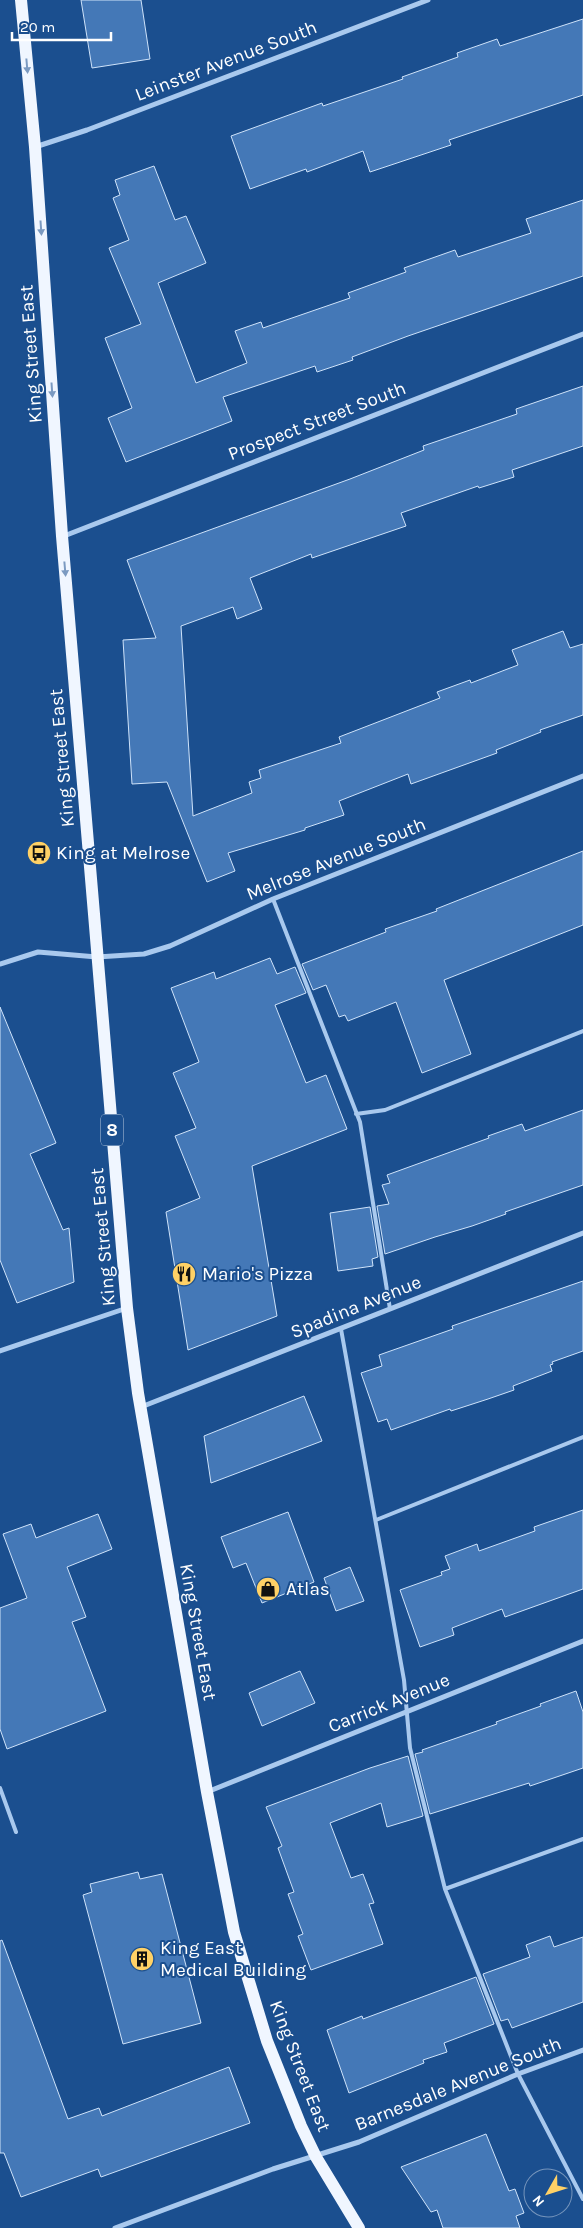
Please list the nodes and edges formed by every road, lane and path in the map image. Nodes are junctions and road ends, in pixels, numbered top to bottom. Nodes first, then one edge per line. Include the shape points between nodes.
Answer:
1 (21, 0) edge
2 (428, 0) edge
3 (35, 147) junction
4 (583, 334) edge
5 (62, 536) junction
6 (583, 776) edge
7 (273, 899) junction
8 (97, 956) junction
9 (0, 964) edge
10 (583, 1031) edge
11 (356, 1114) junction
12 (583, 1233) edge
13 (128, 1308) junction
14 (390, 1309) junction
15 (341, 1329) junction
16 (0, 1351) edge
17 (140, 1407) junction
18 (583, 1437) edge
19 (376, 1520) junction
20 (583, 1641) edge
21 (405, 1712) junction
22 (0, 1788) edge
23 (207, 1792) junction
24 (16, 1832) dead end
25 (583, 1839) edge
26 (445, 1889) junction
27 (583, 2050) edge
28 (518, 2074) junction
29 (316, 2157) junction
30 (583, 2199) edge
31 (115, 2228) edge
32 (359, 2228) edge

1 -> 3 main road, King Street East / 8
2 - 3 street, Leinster Avenue South via 97,127
3 -> 5 main road, King Street East / 8
4 - 5 street, Prospect Street South
5 -> 8 main road, King Street East / 8
6 - 7 street, Melrose Avenue South
7 - 8 street, Melrose Avenue South via 170,946 144,954
7 - 11 lane
8 - 9 street, Melrose Avenue South via 38,952
8 - 13 main road, King Street East / 8
10 - 11 lane via 385,1110
11 - 14 lane via 360,1122
12 - 14 street, Spadina Avenue
13 - 16 street
13 - 17 main road, King Street East / 8
14 - 15 street, Spadina Avenue
15 - 17 street, Spadina Avenue
15 - 19 lane
17 - 23 main road, King Street East / 8
18 - 19 lane
19 - 21 lane via 404,1680
20 - 21 street, Carrick Avenue
21 - 23 street, Carrick Avenue
21 - 26 lane via 410,1748
22 - 24 lane
23 - 29 main road, King Street East / 8 via 234,1932 248,1979 267,2041
25 - 26 lane
26 - 28 lane
27 - 28 street, Barnesdale Avenue South
28 - 29 street, Barnesdale Avenue South
28 - 30 lane
29 - 31 street, Barnesdale Avenue South via 273,2169
29 - 32 main road, King Street East / 8

